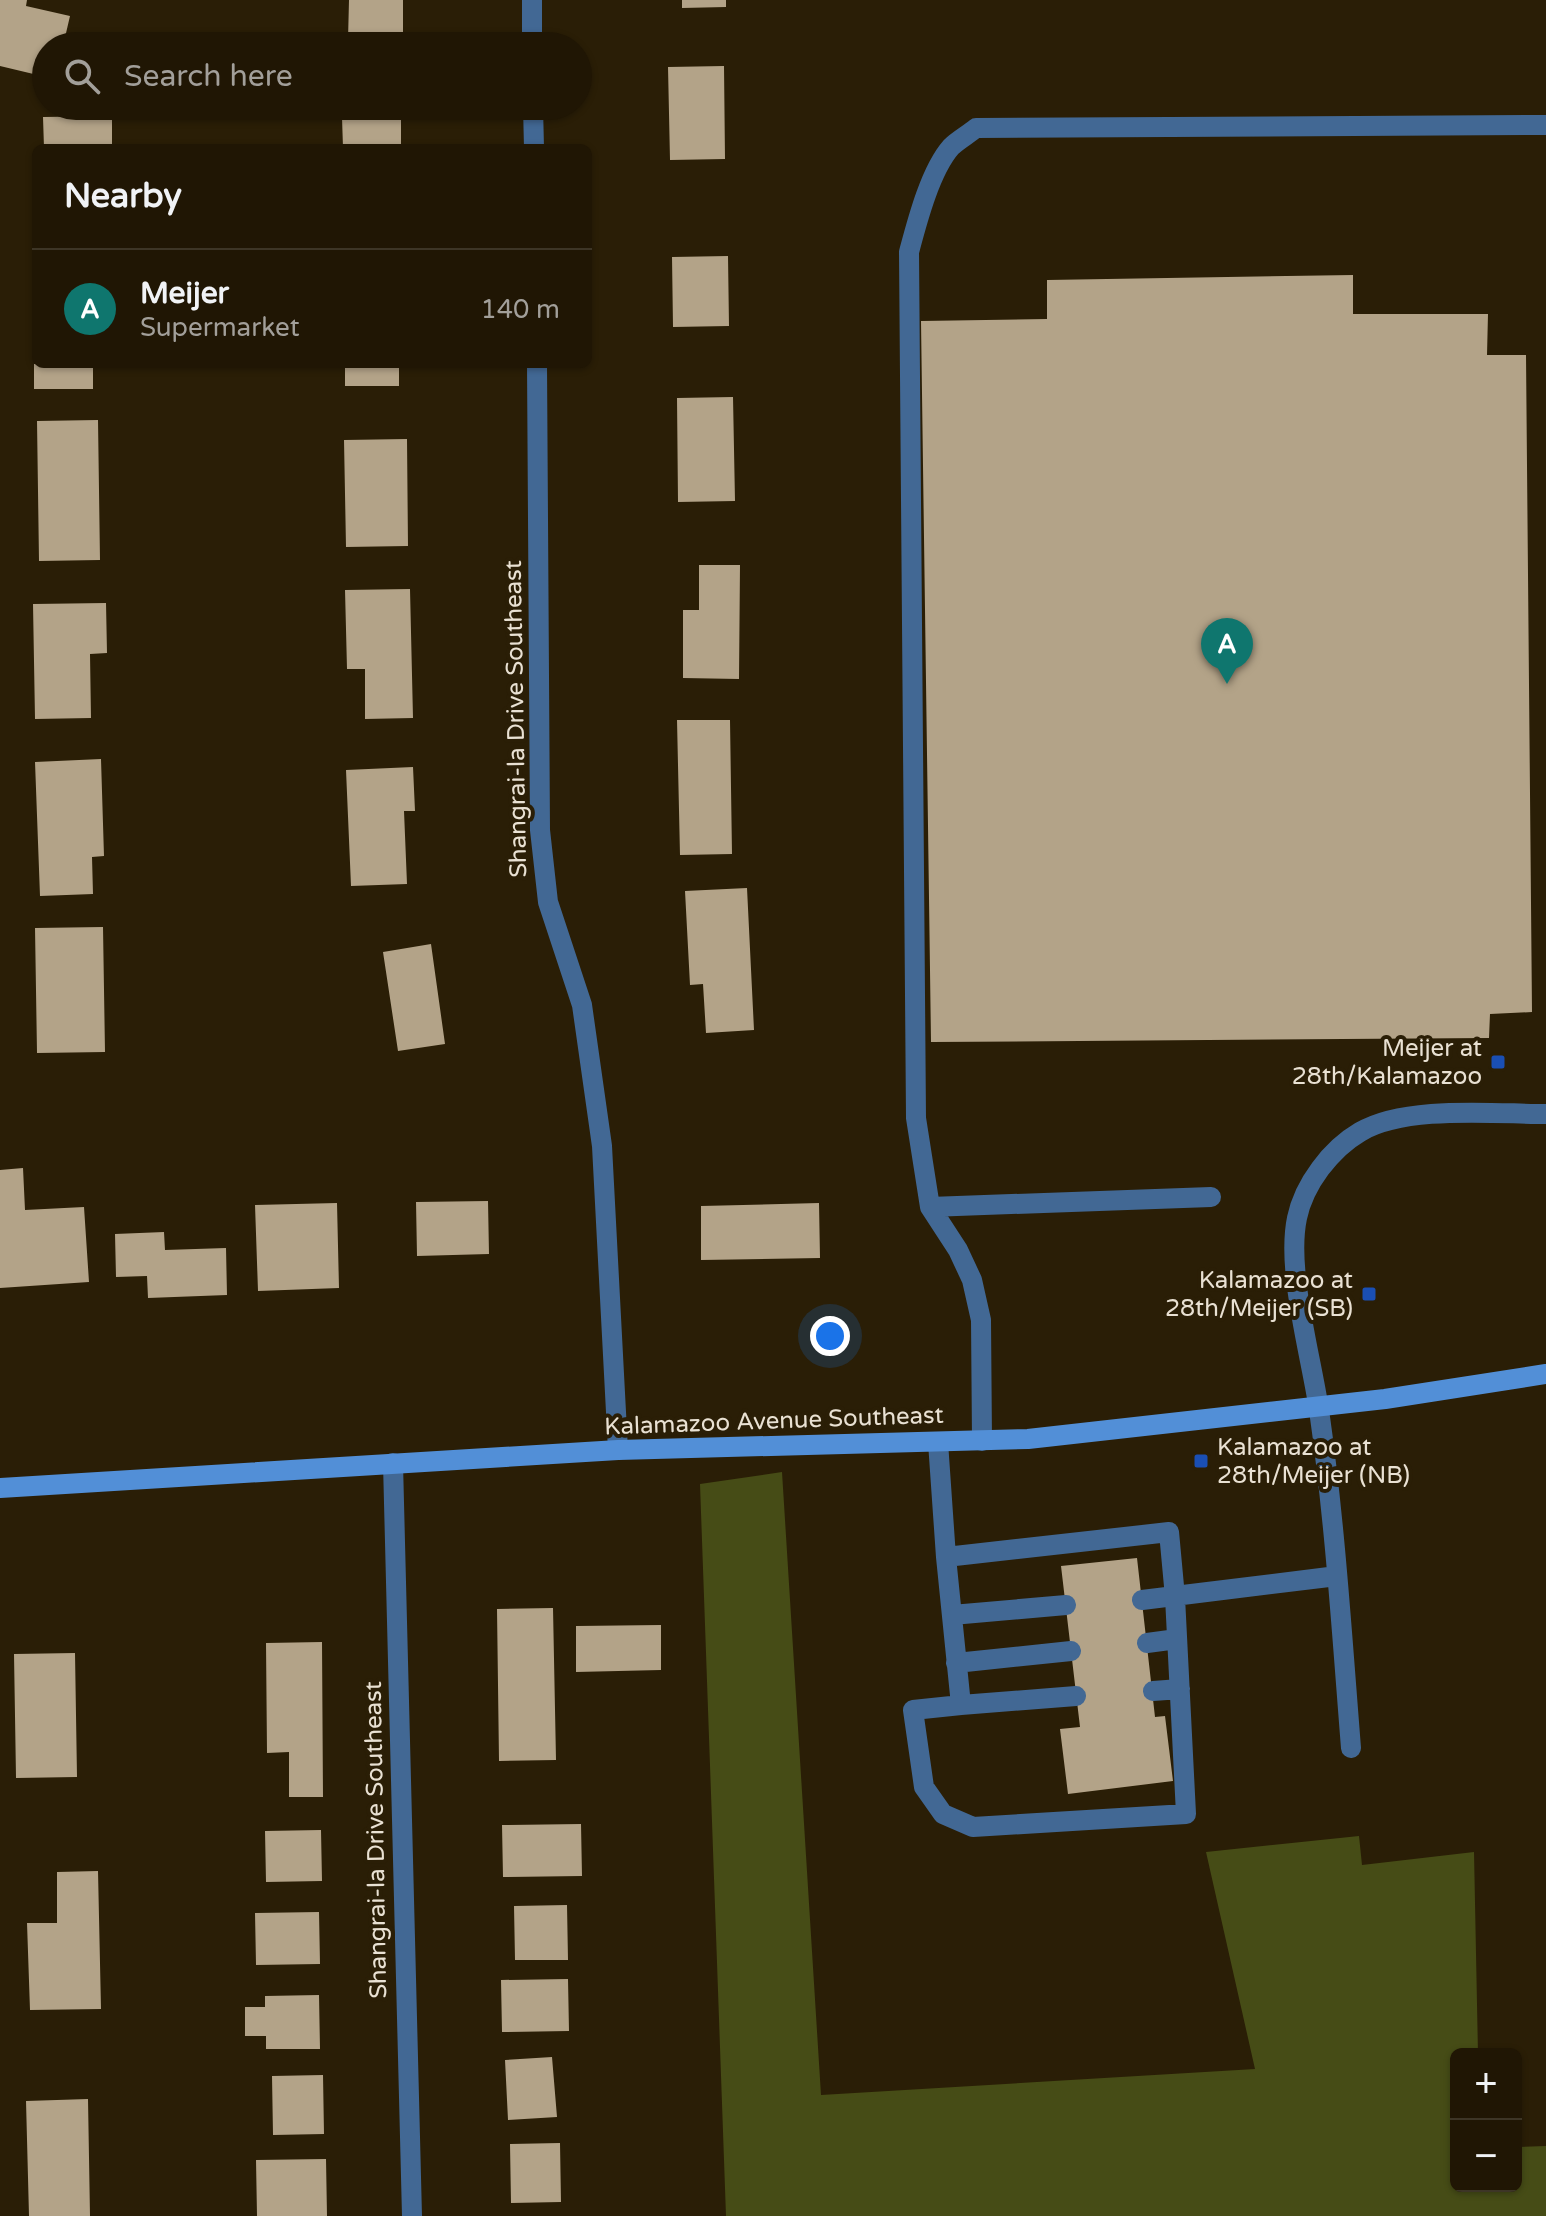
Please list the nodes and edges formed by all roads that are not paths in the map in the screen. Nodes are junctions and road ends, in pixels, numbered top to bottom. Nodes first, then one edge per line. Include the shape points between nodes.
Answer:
1 (532, 0) edge
2 (532, 32) edge
3 (533, 120) edge
4 (1546, 125) edge
5 (534, 144) edge
6 (537, 368) edge
7 (1546, 1114) edge
8 (1211, 1197) dead end
9 (930, 1207) junction
10 (1546, 1374) edge
11 (1319, 1406) junction
12 (982, 1441) junction
13 (938, 1442) junction
14 (618, 1450) junction
15 (393, 1463) junction
16 (0, 1488) edge
17 (946, 1557) junction
18 (1337, 1576) junction
19 (1175, 1597) junction
20 (1142, 1600) dead end
21 (1066, 1605) dead end
22 (952, 1615) junction
23 (1177, 1639) junction
24 (1147, 1643) dead end
25 (1071, 1651) dead end
26 (956, 1663) junction
27 (1180, 1689) junction
28 (1153, 1691) dead end
29 (1076, 1696) dead end
30 (961, 1705) junction
31 (1351, 1748) dead end
32 (412, 2216) edge

1 - 2 street
3 - 5 street
4 - 9 street via 976,128 951,147 918,213 909,252 916,1118
6 - 14 street, Shangrai-la Drive Southeast via 540,830 548,902 582,1005 602,1146
7 - 11 street via 1430,1114 1393,1120 1361,1131 1333,1154 1310,1184 1297,1217 1294,1255
8 - 9 street
9 - 12 street via 958,1250 975,1293 981,1320
10 - 11 main road, Kalamazoo Avenue Southeast
11 - 12 main road, Kalamazoo Avenue Southeast via 1098,1433
11 - 18 street
12 - 13 main road, Kalamazoo Avenue Southeast
13 - 14 main road, Kalamazoo Avenue Southeast
13 - 17 street
14 - 15 main road, Kalamazoo Avenue Southeast
15 - 16 main road, Kalamazoo Avenue Southeast
15 - 32 street, Shangrai-la Drive Southeast
17 - 19 street via 1169,1532
17 - 22 street
18 - 19 street
18 - 31 street
19 - 20 street
19 - 23 street
21 - 22 street
22 - 26 street
23 - 24 street
23 - 27 street
25 - 26 street
26 - 30 street
27 - 28 street
27 - 30 street via 1186,1814 973,1827 943,1814 924,1787 913,1710
29 - 30 street

